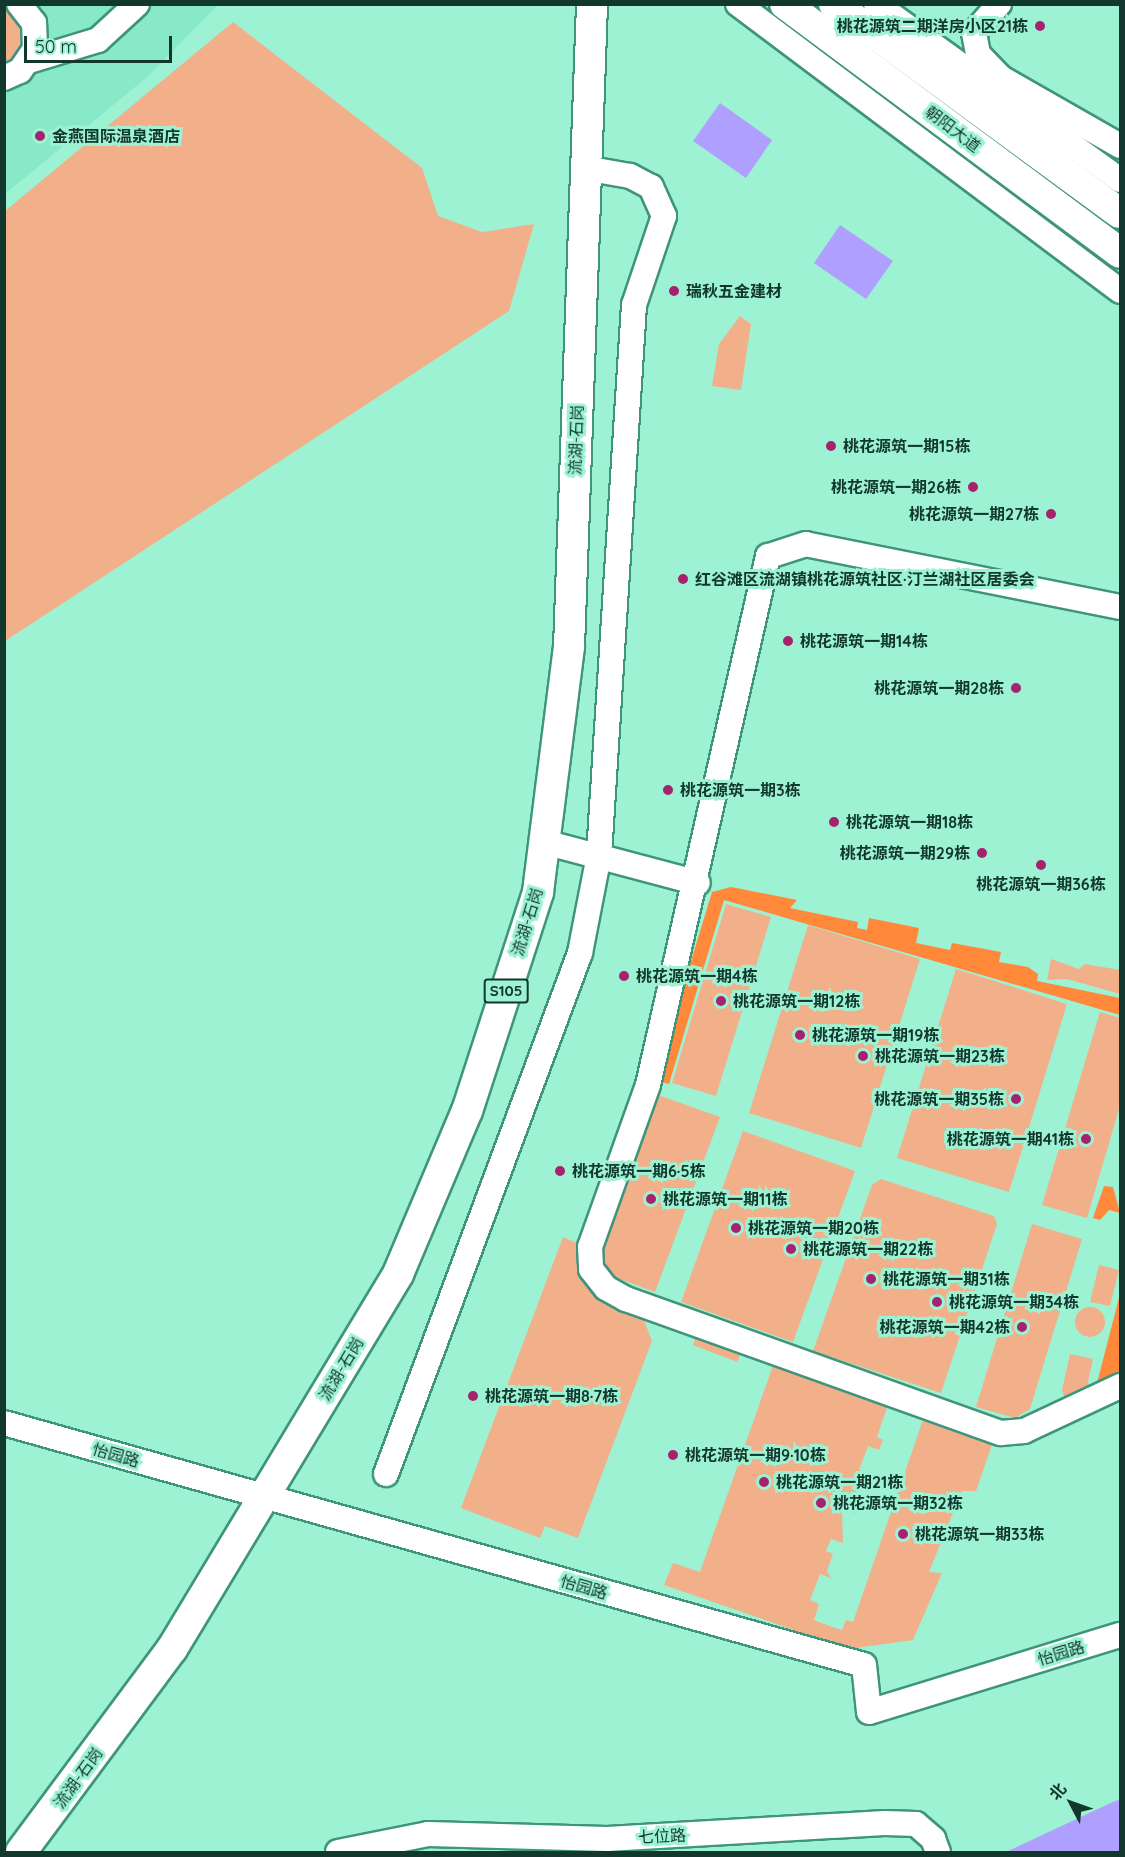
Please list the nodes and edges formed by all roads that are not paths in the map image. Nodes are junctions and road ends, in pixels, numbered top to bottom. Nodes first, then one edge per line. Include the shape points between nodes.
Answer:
1 (19, 4) edge
2 (118, 4) edge
3 (137, 4) edge
4 (592, 4) edge
5 (738, 4) edge
6 (785, 4) edge
7 (834, 4) edge
8 (876, 4) edge
9 (999, 4) edge
10 (32, 53) junction
11 (4, 78) edge
12 (1097, 133) junction
13 (1120, 146) edge
14 (1093, 161) junction
15 (584, 168) junction
16 (1120, 180) edge
17 (1089, 190) junction
18 (1120, 213) edge
19 (1120, 253) edge
20 (1120, 291) edge
21 (1120, 607) edge
22 (544, 842) junction
23 (599, 855) junction
24 (698, 883) junction
25 (1120, 1386) edge
26 (4, 1423) edge
27 (386, 1474) dead end
28 (264, 1496) junction
29 (1120, 1635) edge
30 (21, 1852) edge
31 (338, 1852) edge
32 (938, 1852) edge

1 - 10 street via 34,23
2 - 10 street via 87,33
3 - 10 street via 98,40
4 - 15 main road, 流湖-石岗 / S105
5 - 20 street
6 - 19 main road, 朝阳大道
7 - 17 main road, 朝阳大道
8 - 14 street
9 - 12 street via 975,33 978,54 1001,78
10 - 11 street
12 - 13 street
12 - 14 street
14 - 16 street
14 - 17 street
15 - 22 main road, 流湖-石岗 / S105 via 569,647
15 - 23 street via 630,176 651,187 664,216 634,305
17 - 18 main road, 朝阳大道
21 - 24 street via 806,544 768,555 697,854
22 - 23 street
22 - 28 main road, 流湖-石岗 / S105 via 538,892 467,1111 398,1274
23 - 24 street
23 - 27 street via 580,953
24 - 25 street via 648,1084 592,1239 591,1269 606,1288 1000,1433 1024,1431
26 - 28 street, 怡园路
28 - 29 street, 怡园路 via 864,1665 869,1713
28 - 30 main road, 流湖-石岗 / S105 via 172,1649
31 - 32 street, 七位路 via 428,1833 607,1839 885,1823 916,1824 933,1839

